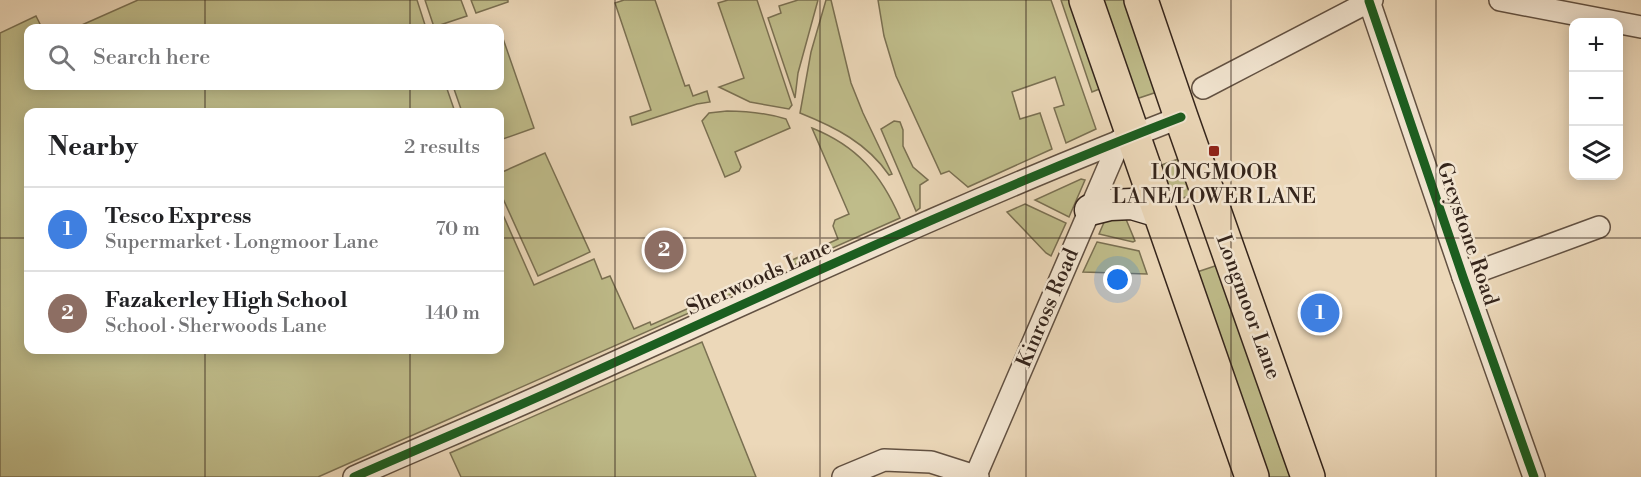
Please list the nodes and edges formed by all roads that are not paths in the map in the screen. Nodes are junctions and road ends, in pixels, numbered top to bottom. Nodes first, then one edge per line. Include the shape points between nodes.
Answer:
1 (1086, 0) edge
2 (1141, 0) edge
3 (1500, 0) edge
4 (1371, 1) edge
5 (1641, 27) edge
6 (1203, 88) dead end
7 (1180, 117) junction
8 (1127, 138) junction
9 (1090, 210) junction
10 (1159, 212) junction
11 (1599, 227) dead end
12 (1463, 277) junction
13 (977, 476) edge
14 (354, 477) edge
15 (844, 477) edge
16 (1252, 477) edge
17 (1308, 477) edge
18 (1534, 477) edge

1 - 8 main road
2 - 7 main road, Longmoor Lane
3 - 5 street
4 - 6 street
4 - 12 street, Greystone Road
7 - 8 street, Sherwoods Lane
7 - 17 main road, Longmoor Lane
8 - 9 street, Kinross Road
8 - 10 main road
8 - 14 street, Sherwoods Lane via 1009,186
9 - 10 main road via 1132,204
9 - 13 street, Kinross Road
10 - 16 main road
11 - 12 street
12 - 18 street, Greystone Road
13 - 15 street via 931,462 884,460

